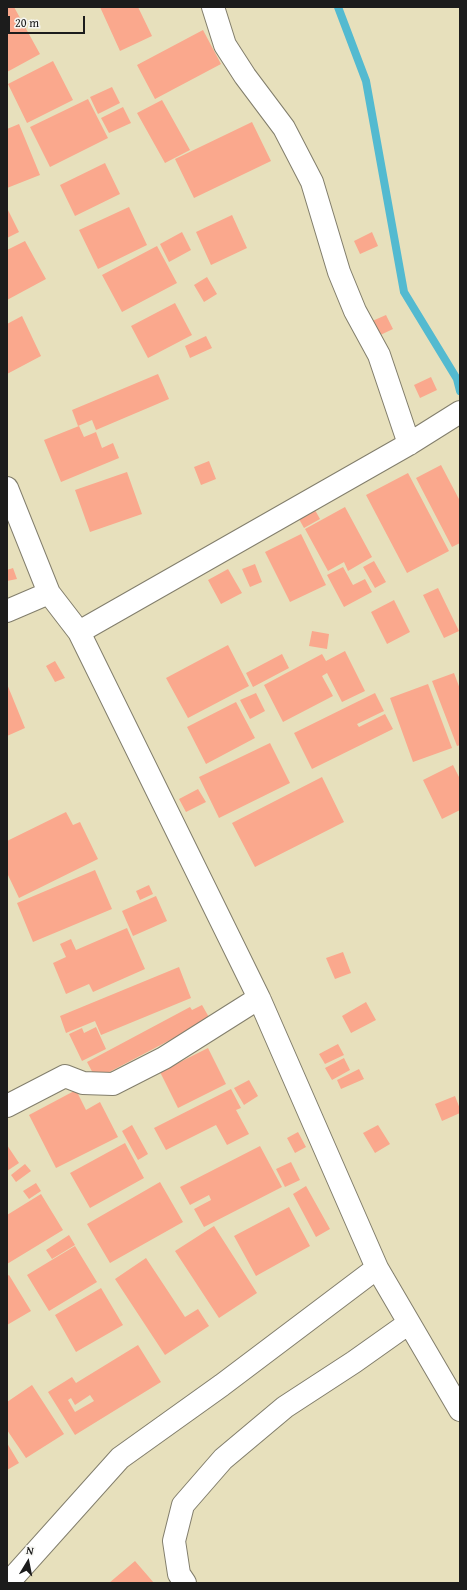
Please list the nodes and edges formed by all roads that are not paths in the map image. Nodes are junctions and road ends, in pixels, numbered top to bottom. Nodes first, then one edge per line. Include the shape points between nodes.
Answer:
1 (213, 7) edge
2 (454, 416) edge
3 (409, 444) junction
4 (7, 488) edge
5 (49, 594) junction
6 (7, 611) edge
7 (79, 632) junction
8 (259, 998) junction
9 (7, 1106) edge
10 (377, 1268) junction
11 (408, 1323) junction
12 (460, 1410) edge
13 (8, 1583) edge
14 (185, 1583) edge

1 - 3 street via 225,46 284,128 312,182 339,272 355,311 379,355
2 - 3 street
3 - 7 street
4 - 5 street
5 - 6 street
5 - 7 street
7 - 8 street
8 - 9 street via 164,1058 113,1084 83,1083 64,1076
8 - 10 street
10 - 11 street
10 - 13 street via 120,1458
11 - 12 street
11 - 14 street via 285,1407 223,1459 184,1505 174,1541 179,1574

